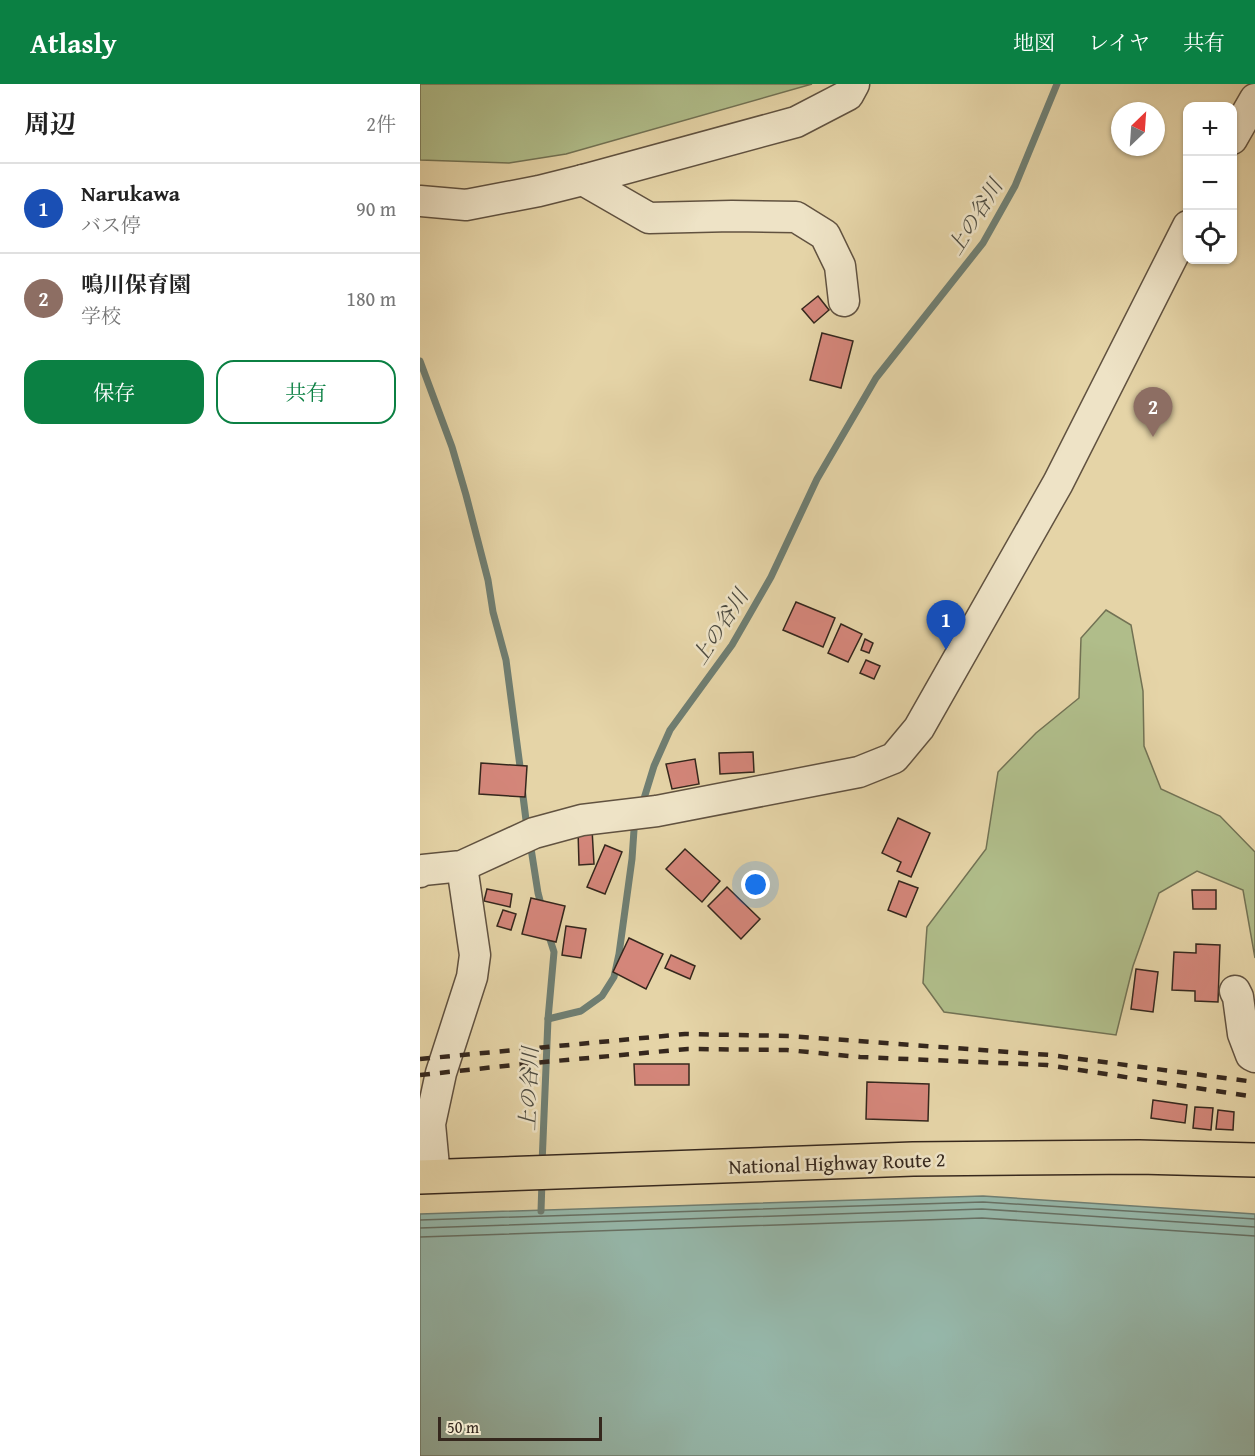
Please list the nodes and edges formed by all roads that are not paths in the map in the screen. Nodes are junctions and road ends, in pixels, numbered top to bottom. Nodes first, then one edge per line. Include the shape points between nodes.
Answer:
1 (854, 84) edge
2 (1255, 99) edge
3 (1237, 132) edge
4 (583, 180) junction
5 (420, 201) edge
6 (1183, 235) edge
7 (844, 301) dead end
8 (462, 866) junction
9 (420, 872) edge
10 (1235, 991) dead end
11 (1255, 1057) edge
12 (1255, 1160) edge
13 (428, 1177) edge

1 - 4 street via 848,95 796,122
2 - 3 street
4 - 5 street via 466,205
4 - 7 street via 649,219 796,217 825,235 840,266
6 - 8 street via 1058,483 919,728 894,758 859,772 657,811 582,820 534,833
8 - 9 street
8 - 13 street via 475,955 472,977 441,1072 430,1124
10 - 11 street via 1243,1034
12 - 13 highway, National Highway Route 2 via 914,1159

